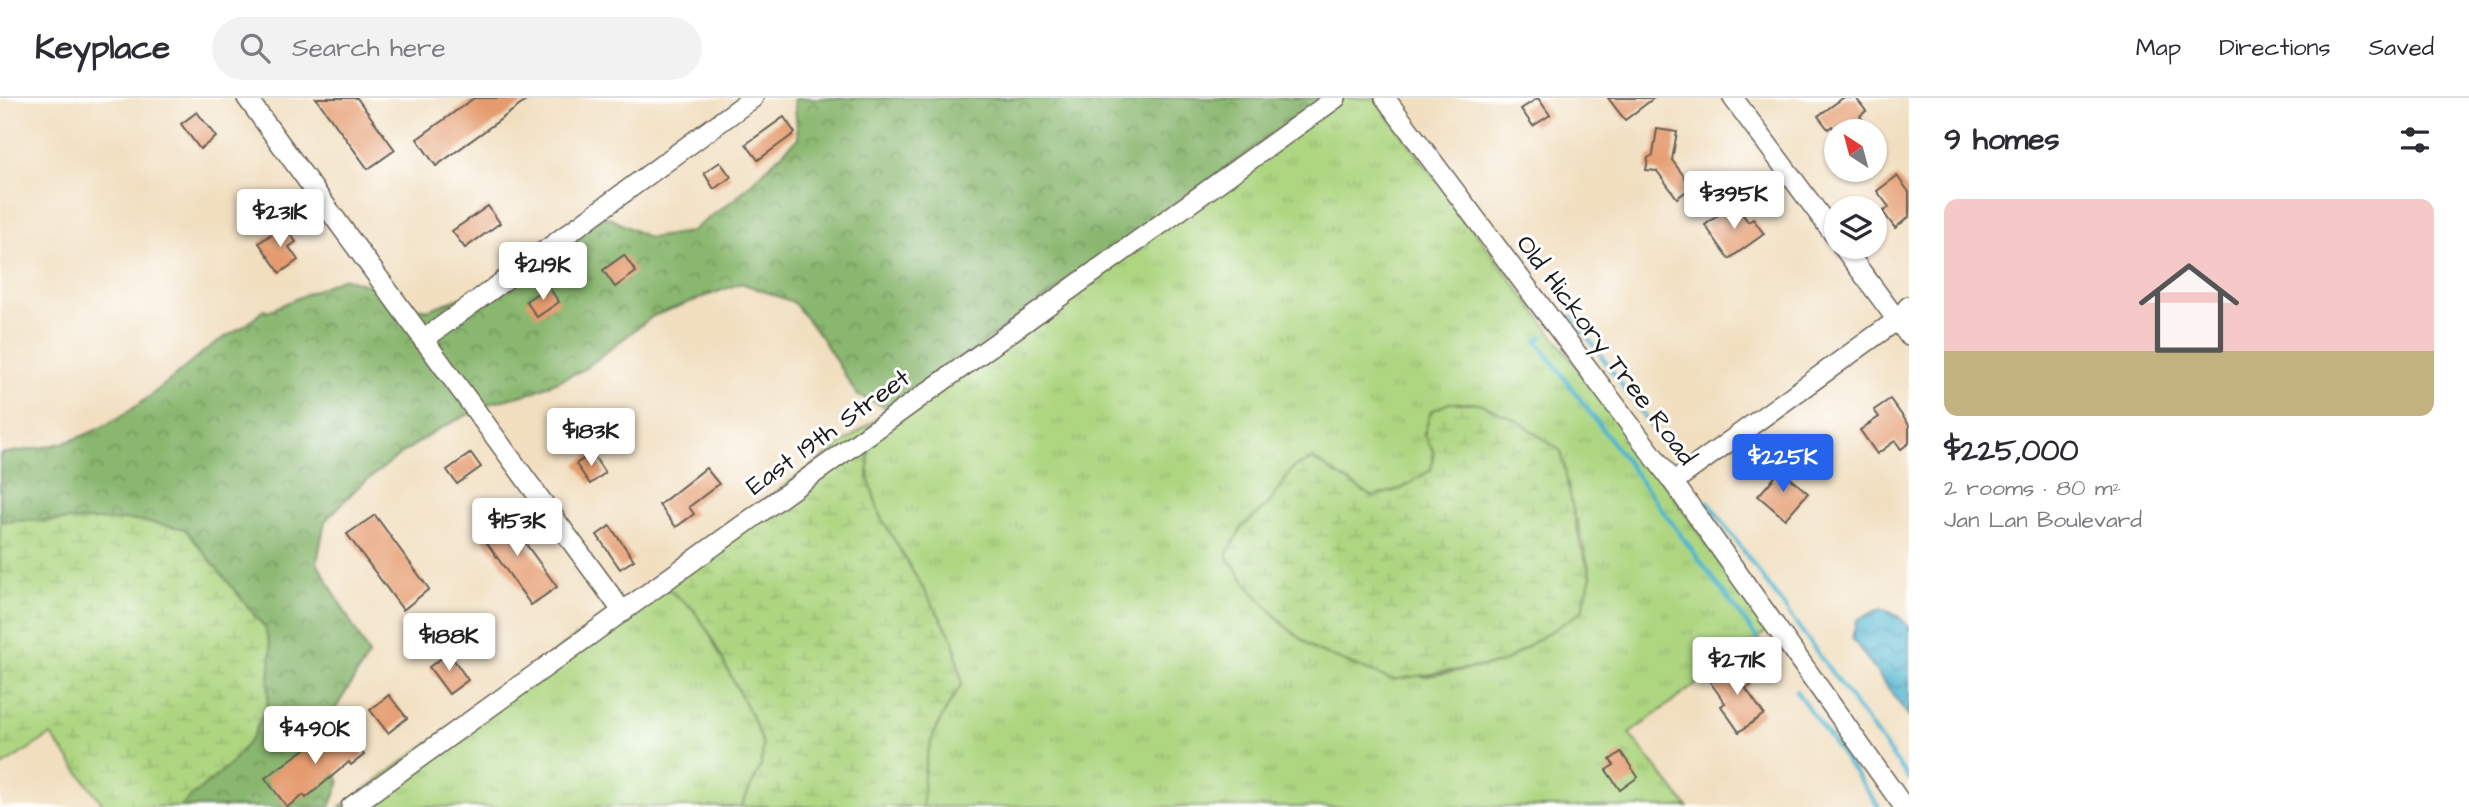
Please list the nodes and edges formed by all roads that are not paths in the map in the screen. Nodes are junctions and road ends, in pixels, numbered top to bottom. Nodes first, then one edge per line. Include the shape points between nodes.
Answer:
1 (247, 98) edge
2 (753, 98) edge
3 (1336, 98) edge
4 (1385, 98) edge
5 (1733, 98) edge
6 (1824, 221) edge
7 (1854, 259) edge
8 (1903, 313) edge
9 (1909, 336) edge
10 (423, 340) junction
11 (1673, 482) junction
12 (623, 612) junction
13 (351, 807) edge
14 (1904, 807) edge

1 - 10 street
2 - 10 street
3 - 12 street, East 19th Street
4 - 11 street, Old Hickory Tree Road
5 - 6 street
7 - 8 street
8 - 9 street
8 - 11 street
10 - 12 street
11 - 14 street, Old Hickory Tree Road
12 - 13 street, East 19th Street

